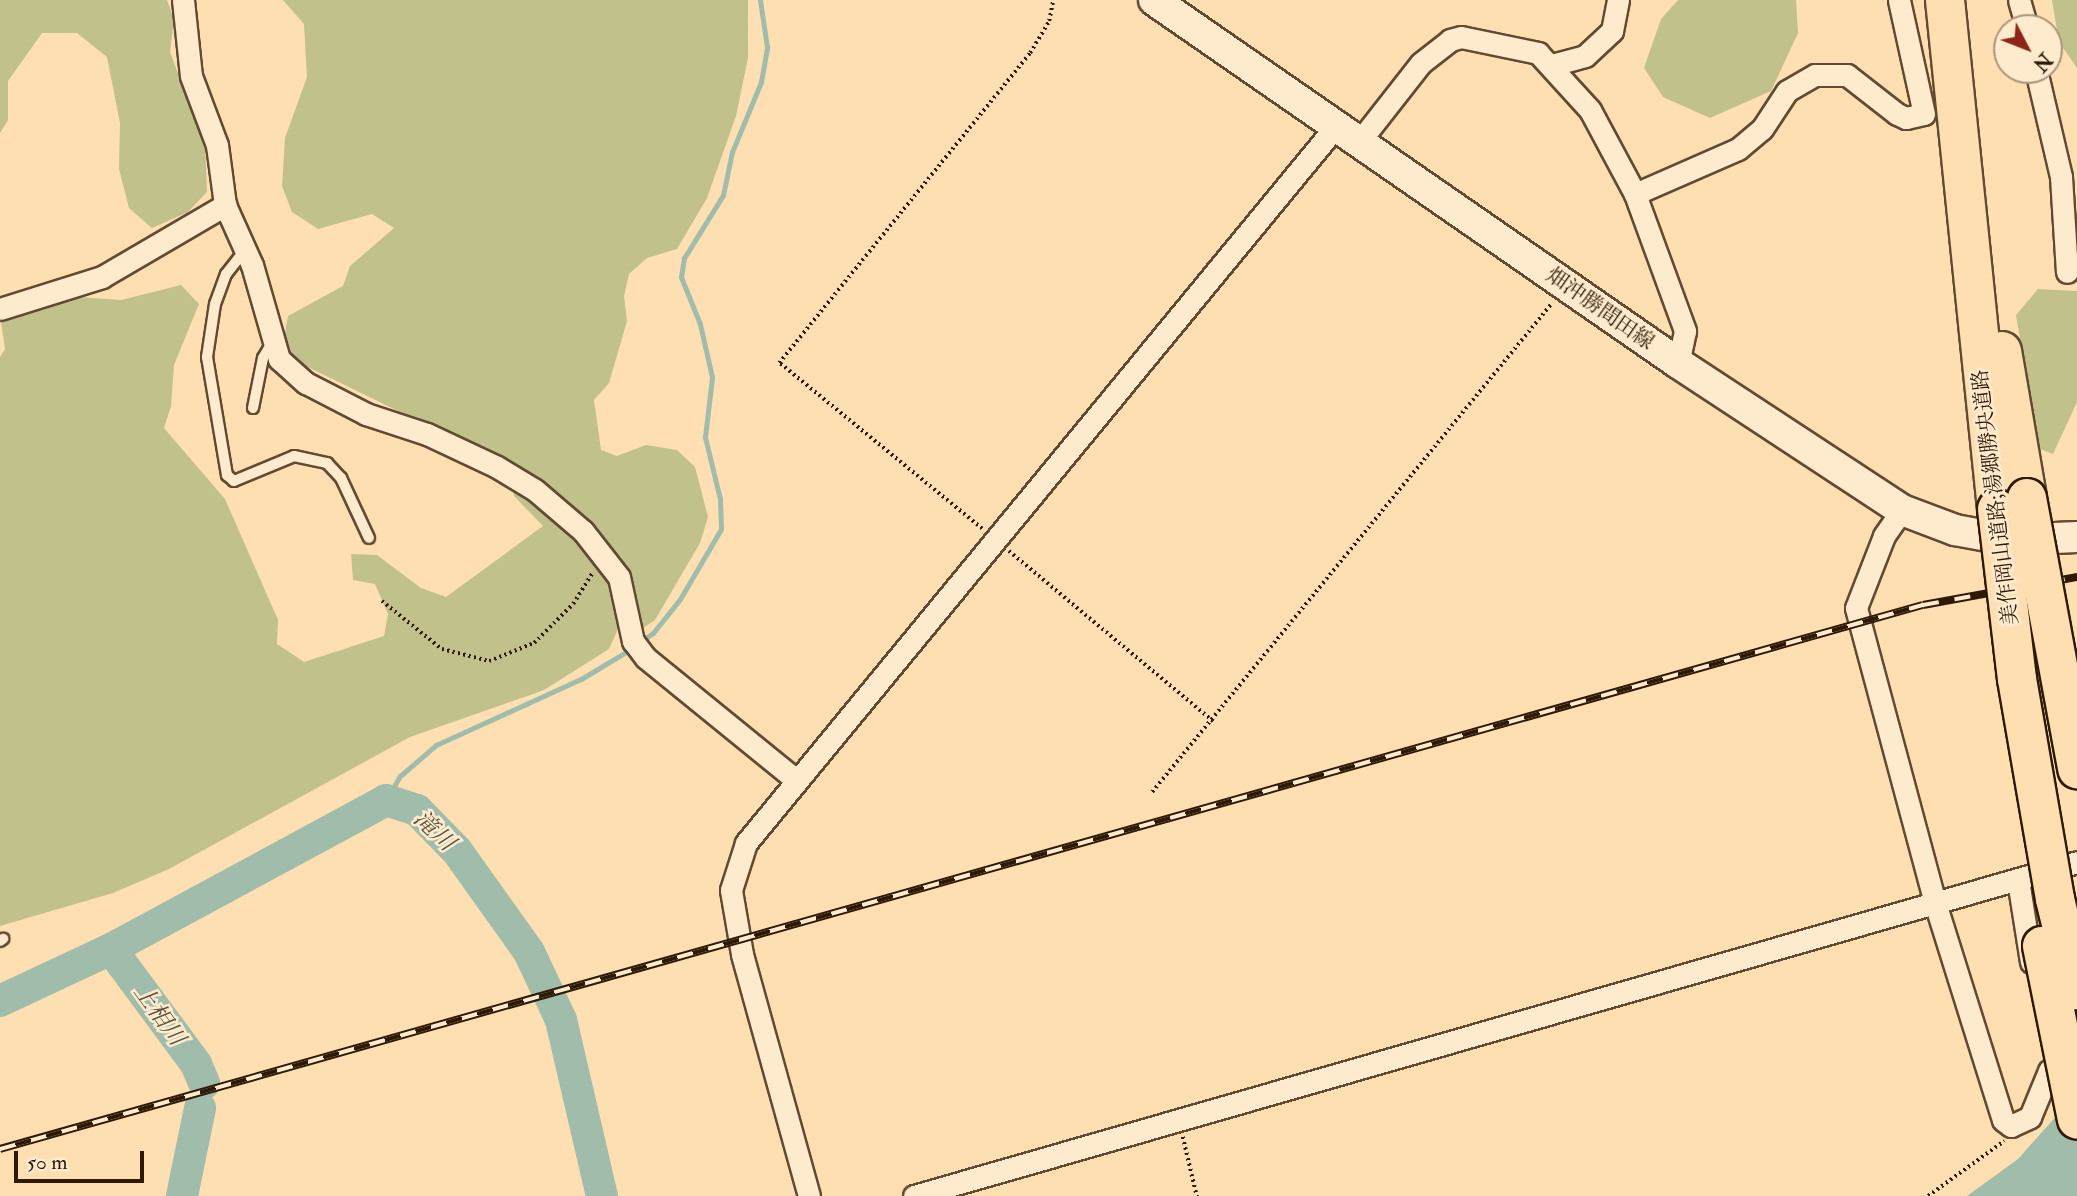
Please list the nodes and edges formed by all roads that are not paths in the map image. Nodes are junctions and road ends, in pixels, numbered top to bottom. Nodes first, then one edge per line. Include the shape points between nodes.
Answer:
1 (183, 0) edge
2 (1154, 0) edge
3 (1618, 0) edge
4 (1899, 0) edge
5 (1945, 0) edge
6 (1552, 65) junction
7 (2039, 84) edge
8 (1347, 134) junction
9 (1635, 194) junction
10 (225, 205) junction
11 (245, 250) junction
12 (2067, 272) dead end
13 (0, 309) edge
14 (272, 343) junction
15 (1678, 363) junction
16 (253, 408) dead end
17 (2012, 504) junction
18 (1902, 510) junction
19 (2077, 537) edge
20 (369, 538) dead end
21 (2027, 736) junction
22 (2077, 769) edge
23 (796, 780) junction
24 (2077, 862) edge
25 (2018, 880) junction
26 (1936, 906) junction
27 (2077, 990) edge
28 (2077, 1044) edge
29 (2049, 1072) junction
30 (2077, 1119) edge
31 (809, 1196) edge
32 (914, 1196) edge

1 - 10 street via 191,76 217,145
2 - 8 main road, 畑沖勝間田線
3 - 6 street via 1612,31 1585,56
4 - 9 street via 1924,114 1906,118 1897,114 1847,75 1815,75 1787,90 1762,129 1738,149
5 - 17 highway
6 - 8 street via 1527,49 1461,37 1450,40
6 - 9 street via 1590,110
7 - 12 street via 2061,177
8 - 15 main road, 畑沖勝間田線
8 - 23 street via 995,539
9 - 15 street via 1685,331
10 - 11 street
10 - 13 street via 102,277
11 - 14 street
11 - 20 lane via 226,274 215,304 207,357 227,475 234,481 294,457 327,463 341,478
14 - 16 lane via 263,358
14 - 23 street via 279,359 306,383 366,414 462,451 535,490 604,554 619,577 639,650
15 - 18 main road, 畑沖勝間田線
17 - 21 highway, 美作岡山道路;湯郷勝央道路, bridge
17 - 22 highway, bridge
18 - 19 main road, 畑沖勝間田線 via 1955,530 2008,540
18 - 26 street via 1884,536 1856,608
21 - 27 highway, 美作岡山道路;湯郷勝央道路, bridge via 2055,899
21 - 30 highway, bridge via 2020,799 2034,905
23 - 31 street via 746,843 732,890 742,954
24 - 25 street
25 - 26 street
25 - 29 street
26 - 29 street via 2003,1120 2011,1126 2031,1117
26 - 32 street
28 - 29 street

